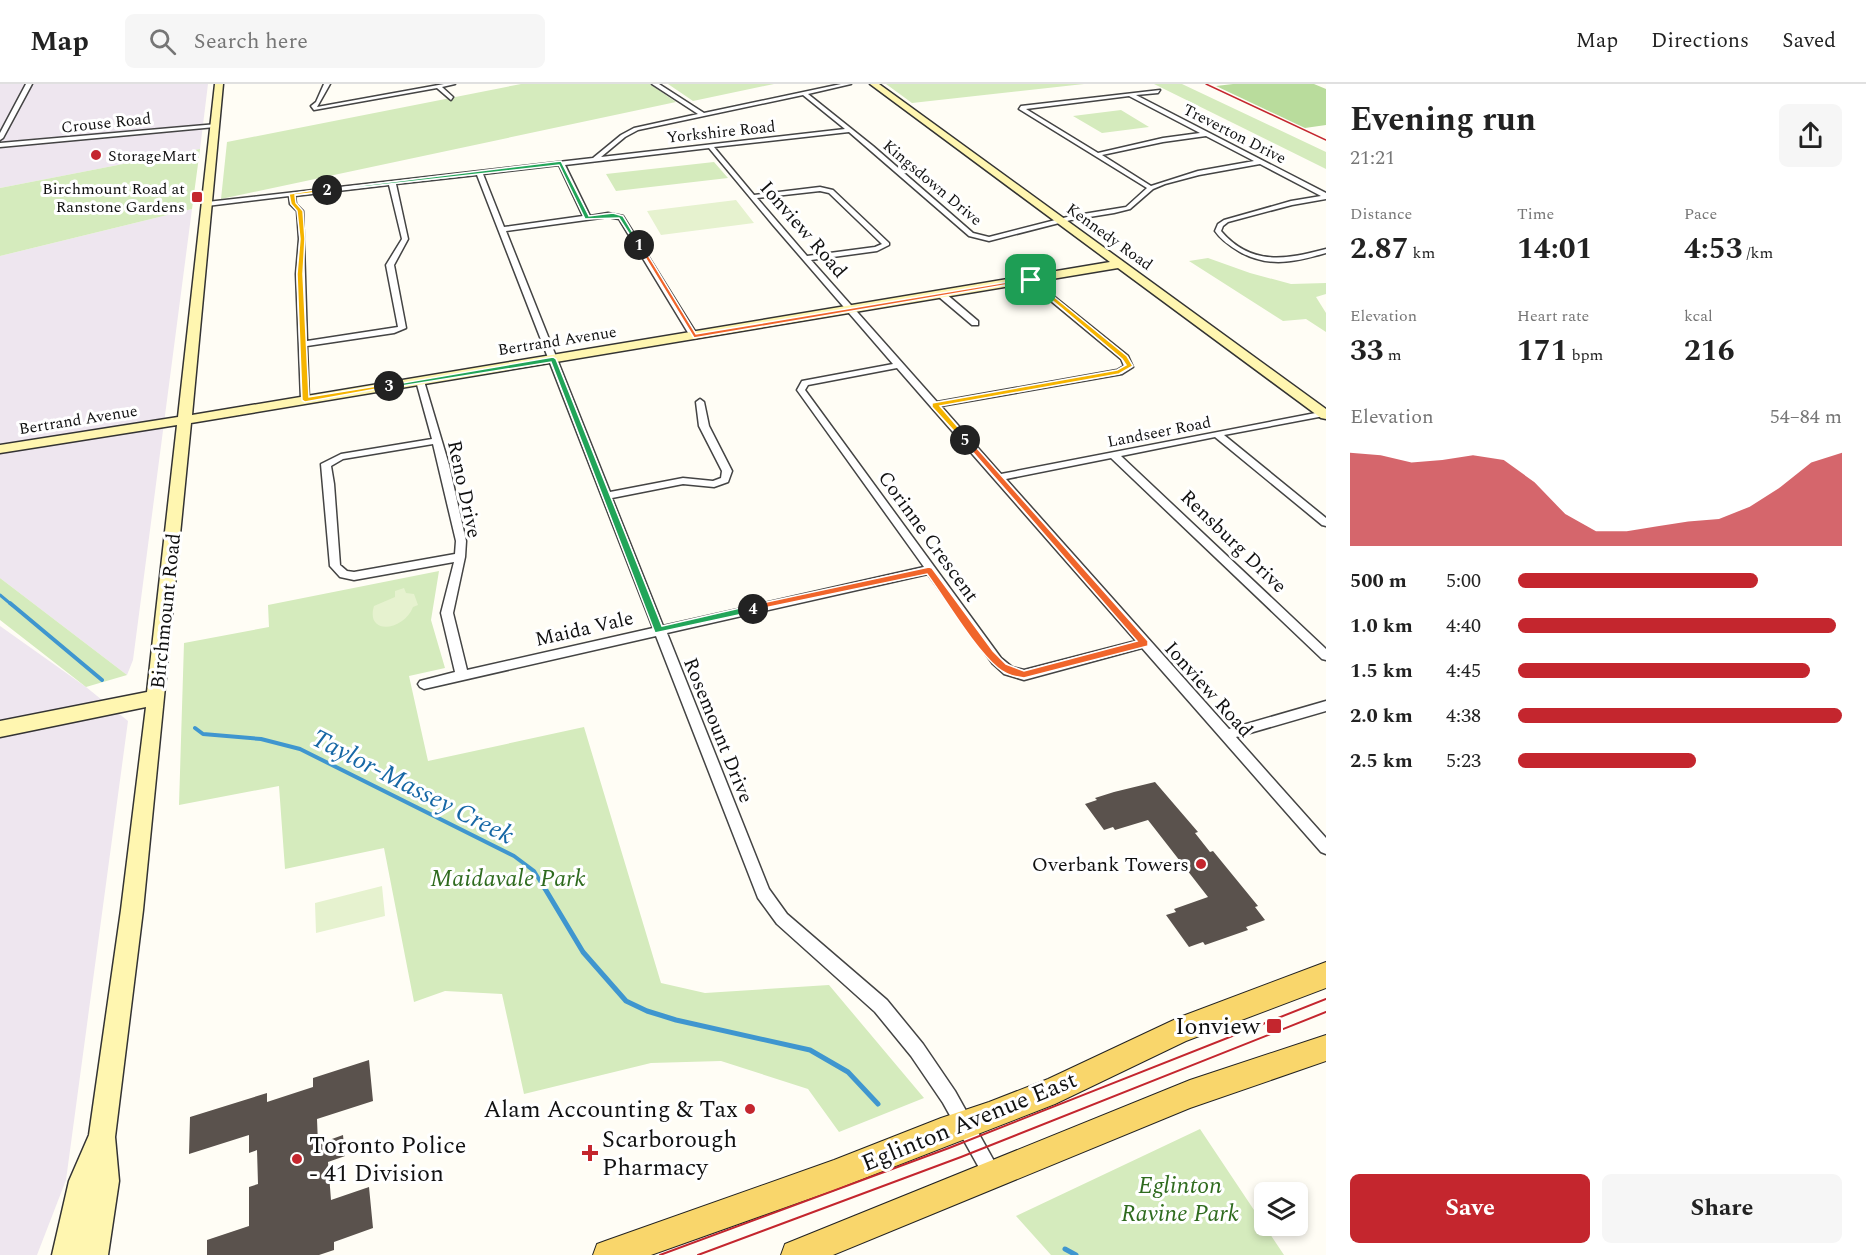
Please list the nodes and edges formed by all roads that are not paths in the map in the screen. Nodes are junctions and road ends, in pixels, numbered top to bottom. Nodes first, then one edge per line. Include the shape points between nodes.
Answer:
1 (29, 84) edge
2 (219, 84) edge
3 (327, 84) edge
4 (452, 84) edge
5 (655, 84) edge
6 (848, 84) edge
7 (874, 84) edge
8 (438, 87) junction
9 (1158, 91) dead end
10 (804, 93) junction
11 (1130, 94) junction
12 (451, 98) dead end
13 (704, 115) junction
14 (215, 125) junction
15 (849, 130) junction
16 (1207, 134) junction
17 (0, 138) edge
18 (0, 145) edge
19 (710, 146) junction
20 (1095, 155) junction
21 (595, 159) junction
22 (1261, 162) junction
23 (561, 163) junction
24 (478, 172) junction
25 (392, 182) junction
26 (1151, 188) junction
27 (292, 194) junction
28 (1326, 196) edge
29 (752, 197) junction
30 (207, 204) junction
31 (587, 218) junction
32 (1061, 221) junction
33 (501, 230) junction
34 (1326, 251) edge
35 (807, 258) junction
36 (1120, 264) junction
37 (1031, 280) junction
38 (942, 295) junction
39 (850, 309) junction
40 (975, 323) dead end
41 (694, 336) junction
42 (303, 344) junction
43 (553, 359) junction
44 (900, 365) junction
45 (420, 381) junction
46 (305, 400) junction
47 (700, 402) dead end
48 (934, 405) junction
49 (1325, 414) edge
50 (184, 420) junction
51 (1218, 435) junction
52 (437, 441) junction
53 (0, 449) edge
54 (1114, 455) junction
55 (999, 477) junction
56 (606, 496) junction
57 (1326, 523) edge
58 (460, 557) junction
59 (929, 570) junction
60 (658, 630) junction
61 (1144, 643) junction
62 (1326, 657) edge
63 (462, 675) junction
64 (424, 684) dead end
65 (156, 698) junction
66 (1326, 706) edge
67 (0, 729) edge
68 (1226, 735) junction
69 (1326, 848) edge
70 (1326, 975) edge
71 (1326, 1048) edge
72 (965, 1123) junction
73 (102, 1137) junction
74 (993, 1176) junction
75 (66, 1255) edge
76 (94, 1255) edge
77 (608, 1255) edge
78 (796, 1255) edge

1 - 17 street
2 - 14 main road, Birchmount Road
3 - 8 street via 314,106 316,109
4 - 8 street
5 - 13 street
6 - 10 street
7 - 32 main road, Kennedy Road
8 - 12 street
9 - 11 street
10 - 13 street
10 - 15 street, Kingsdown Drive
11 - 16 street, Treverton Drive
11 - 20 street via 1021,108
13 - 21 street via 629,132
14 - 18 street, Crouse Road
14 - 30 main road, Birchmount Road
15 - 19 street, Yorkshire Road
15 - 32 street, Kingsdown Drive via 975,237 989,239
16 - 20 street
16 - 22 street, Treverton Drive
19 - 21 street, Yorkshire Road
19 - 29 street, Ionview Road
20 - 26 street
21 - 23 street, Yorkshire Road
22 - 26 street via 1198,173
22 - 28 street, Treverton Drive
23 - 24 street, Yorkshire Road
23 - 31 street
24 - 25 street, Yorkshire Road
24 - 33 street, Rosemount Drive
25 - 27 street, Yorkshire Road
25 - 42 street via 405,239 390,265 402,327
26 - 32 street, Kingsdown Drive via 1128,208
27 - 30 street, Yorkshire Road
27 - 42 street via 293,204 300,211
28 - 34 street via 1234,218 1220,225 1218,231 1250,254 1270,261 1289,262
29 - 35 street, Ionview Road
29 - 35 street via 831,191 887,244 877,249
30 - 50 main road, Birchmount Road
31 - 33 street
31 - 41 street via 621,217
32 - 36 main road, Kennedy Road
33 - 43 street, Rosemount Drive
35 - 39 street, Ionview Road
36 - 37 main road, Bertrand Avenue
36 - 49 main road, Kennedy Road
37 - 38 main road, Bertrand Avenue
37 - 48 street via 1125,358 1129,367
38 - 39 main road, Bertrand Avenue
38 - 40 street
39 - 41 main road, Bertrand Avenue
39 - 44 street, Ionview Road
41 - 43 main road, Bertrand Avenue
42 - 46 street
43 - 45 main road, Bertrand Avenue
43 - 56 street, Rosemount Drive
44 - 48 street, Ionview Road
44 - 59 street, Corinne Crescent via 805,383 801,390
45 - 46 main road, Bertrand Avenue
45 - 52 street, Reno Drive
46 - 50 main road, Bertrand Avenue
47 - 56 street via 704,426 728,471 725,480 714,484 683,482
48 - 55 street, Ionview Road
49 - 51 street, Landseer Road
50 - 53 main road, Bertrand Avenue
50 - 65 main road, Birchmount Road
51 - 54 street, Landseer Road
51 - 57 street
52 - 58 street, Reno Drive via 461,541
52 - 58 street via 341,457 326,464 335,566 354,576
54 - 55 street, Landseer Road
54 - 62 street, Rensburg Drive
55 - 61 street, Ionview Road
56 - 60 street, Rosemount Drive
58 - 63 street, Reno Drive via 447,613
59 - 60 street, Maida Vale
59 - 61 street, Corinne Crescent via 990,653 1016,673 1024,675
60 - 63 street, Maida Vale
60 - 72 street, Rosemount Drive via 763,893 782,919 881,1006 917,1050
61 - 68 street, Ionview Road
63 - 64 street, Maida Vale
65 - 67 main road
65 - 73 main road, Birchmount Road
66 - 68 street
68 - 69 street, Ionview Road
70 - 72 main road, Eglinton Avenue East via 1180,1030 1055,1090
71 - 74 main road via 1190,1094
72 - 74 street, Rosemount Drive
72 - 77 main road, Eglinton Avenue East via 834,1175
73 - 75 main road, Birchmount Road via 82,1181
73 - 76 main road, Birchmount Road via 106,1181
74 - 78 main road

